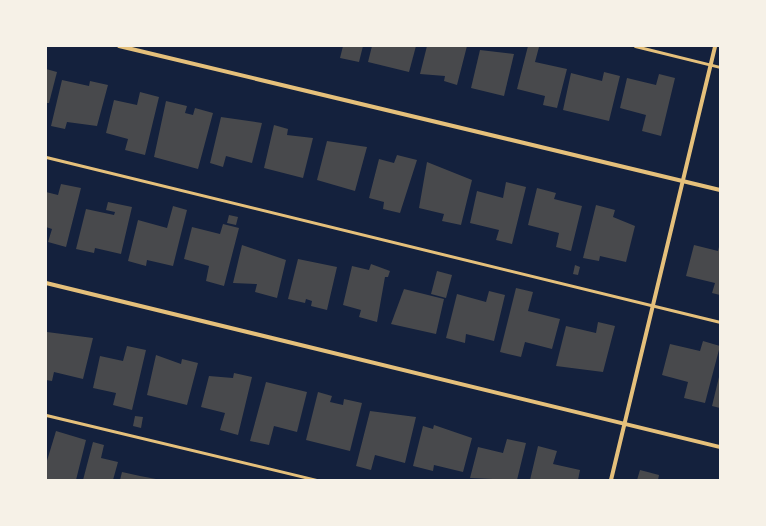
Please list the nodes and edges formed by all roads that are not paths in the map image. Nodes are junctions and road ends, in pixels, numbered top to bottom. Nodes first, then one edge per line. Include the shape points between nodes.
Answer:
1 (119, 46) edge
2 (635, 46) edge
3 (715, 46) edge
4 (711, 65) junction
5 (720, 67) edge
6 (46, 157) edge
7 (683, 181) junction
8 (720, 190) edge
9 (46, 283) edge
10 (653, 306) junction
11 (720, 322) edge
12 (46, 415) edge
13 (625, 422) junction
14 (720, 447) edge
15 (317, 480) edge
16 (611, 480) edge

1 - 7 street
2 - 4 lane
3 - 4 street
4 - 5 lane
4 - 7 street
6 - 10 lane
7 - 8 street
7 - 10 street
9 - 13 street
10 - 11 lane
10 - 13 street
12 - 15 lane
13 - 14 street
13 - 16 street

